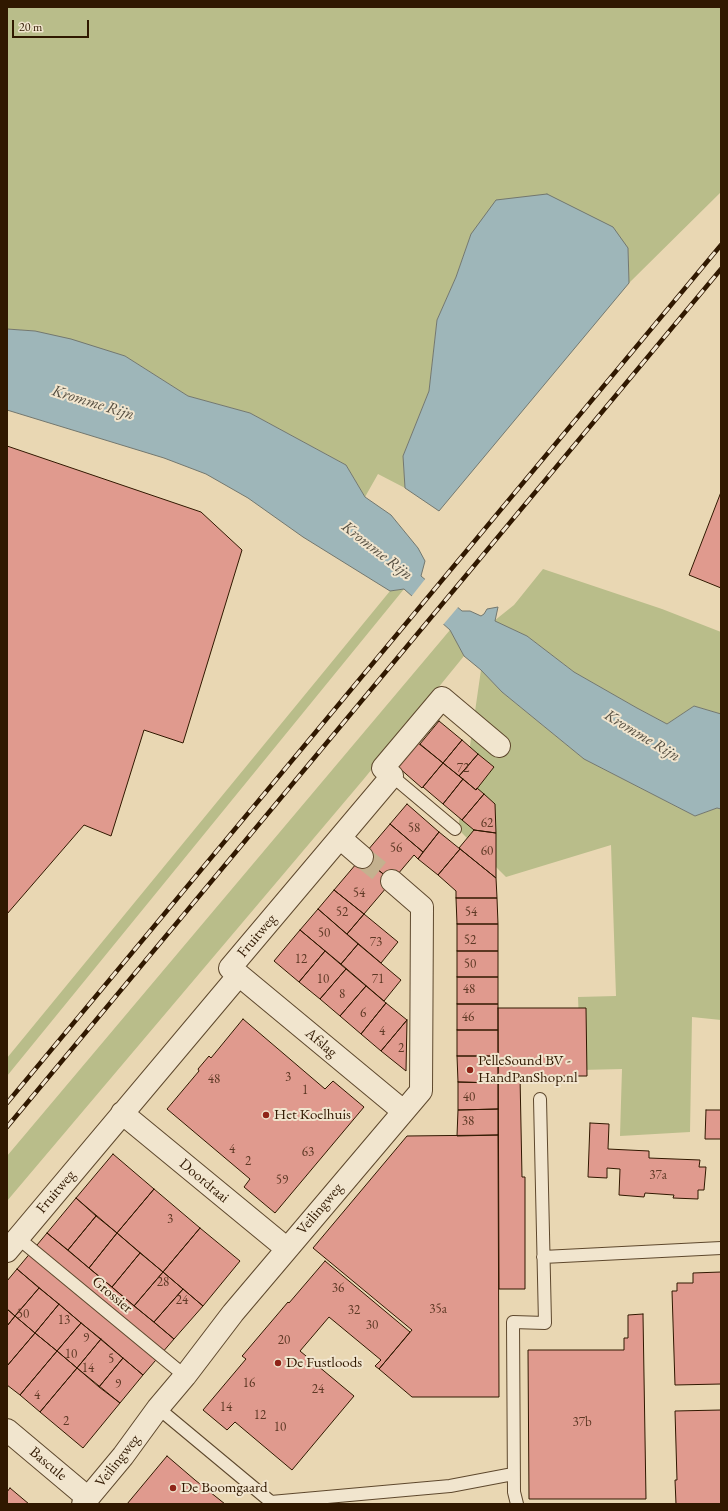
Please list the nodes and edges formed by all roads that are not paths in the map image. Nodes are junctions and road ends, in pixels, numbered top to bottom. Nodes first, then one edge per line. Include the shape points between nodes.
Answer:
1 (499, 746) dead end
2 (392, 776) junction
3 (455, 829) dead end
4 (340, 838) junction
5 (362, 857) tunnel mouth
6 (392, 881) tunnel mouth
7 (239, 975) junction
8 (540, 1099) dead end
9 (403, 1111) junction
10 (122, 1113) junction
11 (13, 1244) edge
12 (286, 1248) junction
13 (721, 1248) edge
14 (543, 1257) junction
15 (185, 1376) junction
16 (158, 1408) junction
17 (7, 1430) edge
18 (514, 1474) junction
19 (86, 1501) edge
20 (517, 1504) edge

1 - 2 street via 442,698 383,768
2 - 3 lane
2 - 4 street, Fruitweg
4 - 5 street
4 - 7 street, Fruitweg via 230,968
6 - 9 street, Veilingweg via 422,907 421,1091
7 - 9 street, Afslag
7 - 10 street, Fruitweg
8 - 14 lane
9 - 12 street, Veilingweg
10 - 11 street, Fruitweg
10 - 12 street, Doordraai
11 - 15 lane, Grossier
12 - 15 street, Veilingweg via 232,1313
13 - 14 lane
14 - 18 lane via 544,1322 513,1322
15 - 16 street, Veilingweg
16 - 18 lane via 271,1502 450,1486
16 - 19 street, Veilingweg
17 - 19 street, Bascule
18 - 20 lane

